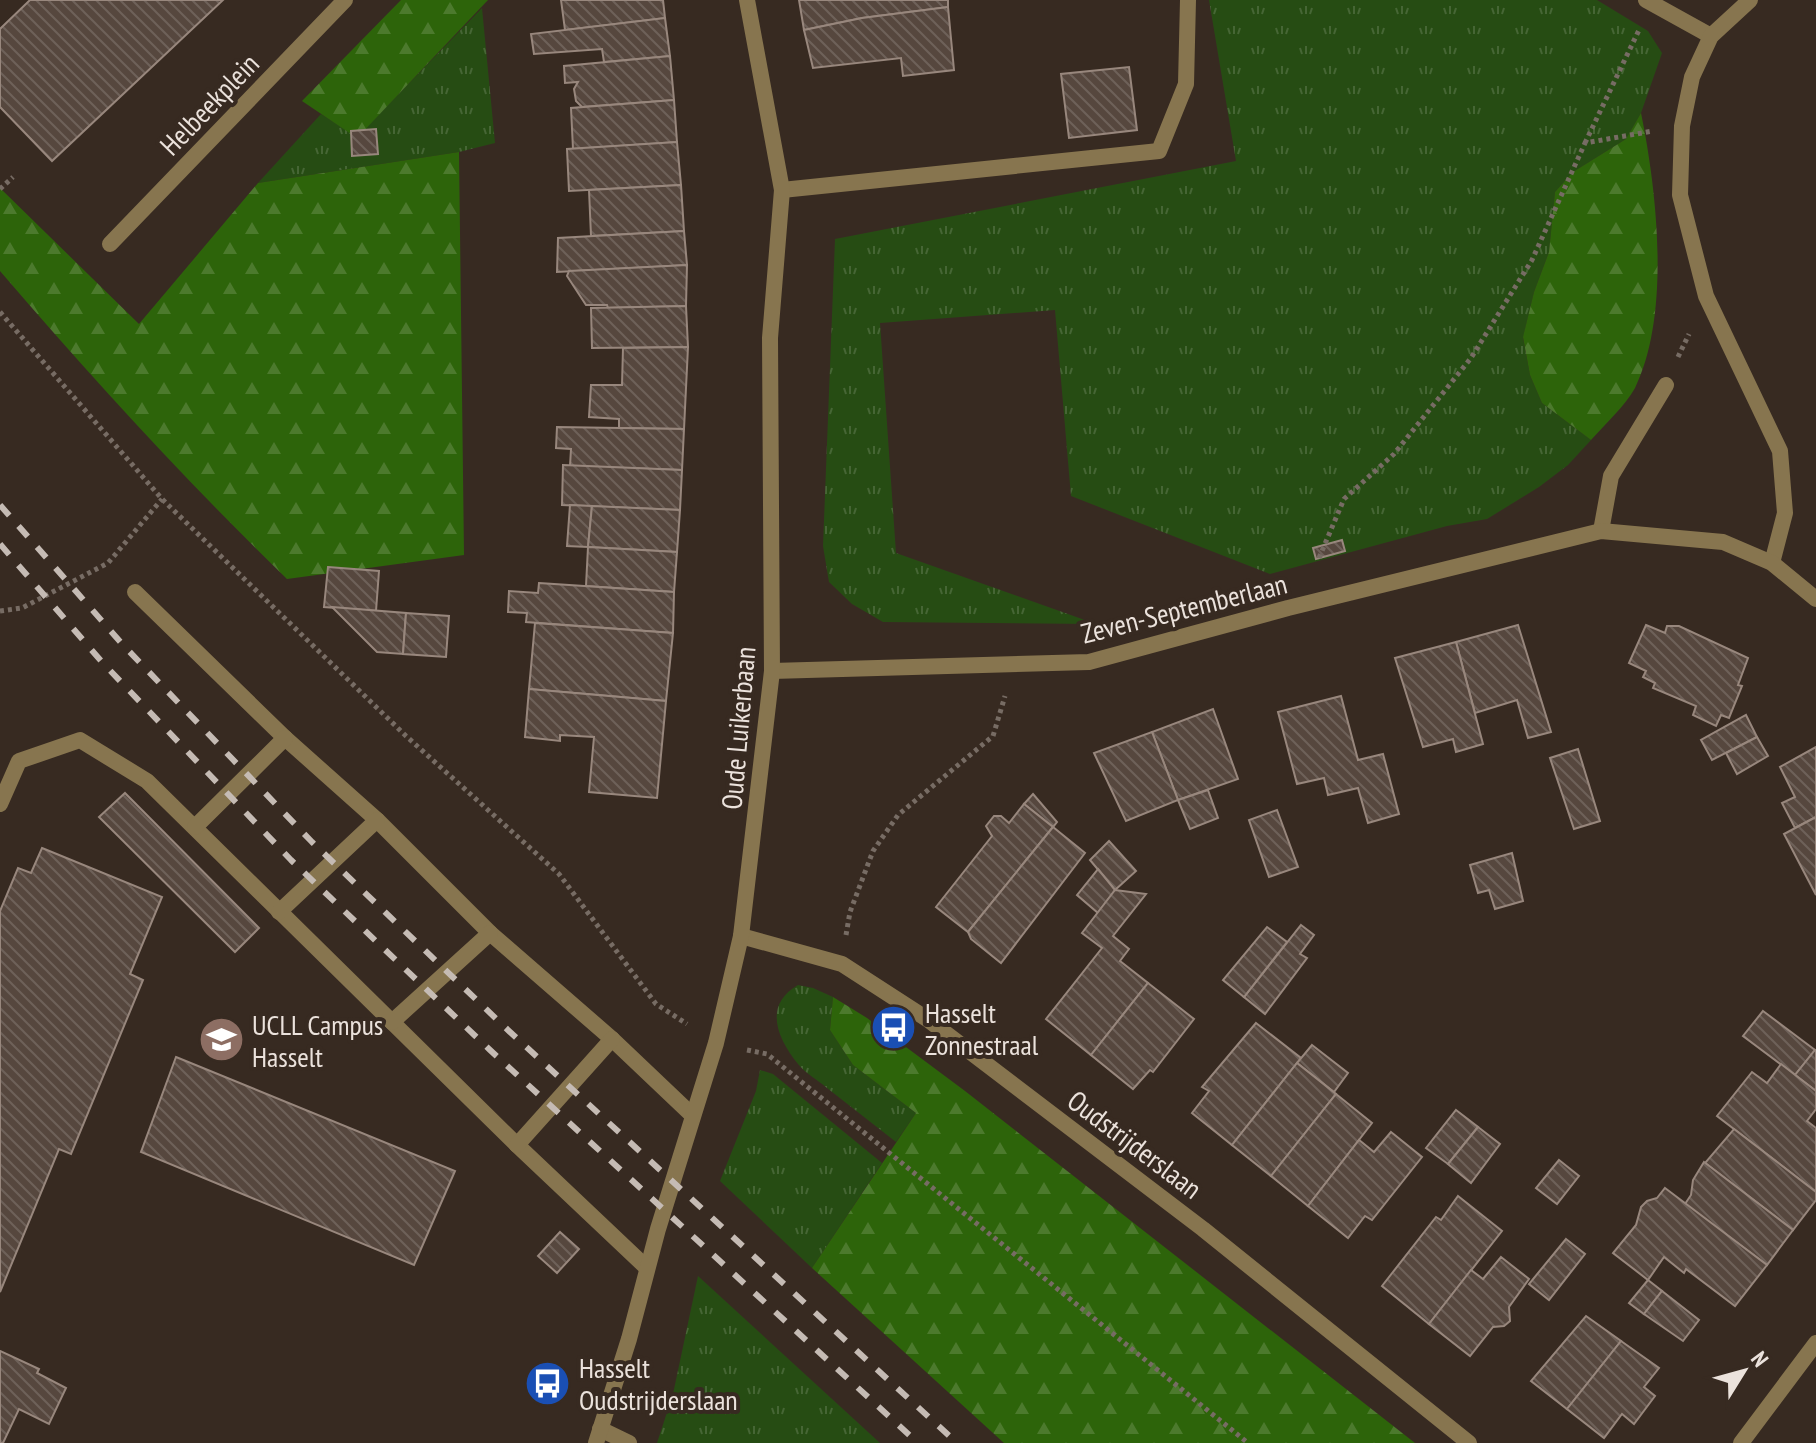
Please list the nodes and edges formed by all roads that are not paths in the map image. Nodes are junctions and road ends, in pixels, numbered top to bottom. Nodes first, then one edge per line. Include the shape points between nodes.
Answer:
1 (345, 0) edge
2 (747, 0) edge
3 (1188, 0) edge
4 (1750, 0) edge
5 (1649, 2) edge
6 (1711, 36) junction
7 (782, 190) junction
8 (110, 244) dead end
9 (1666, 385) road end
10 (1601, 531) junction
11 (1772, 563) junction
12 (135, 592) dead end
13 (1816, 599) edge
14 (772, 671) junction
15 (285, 738) junction
16 (0, 804) edge
17 (377, 820) junction
18 (195, 827) junction
19 (279, 912) junction
20 (490, 933) junction
21 (741, 936) junction
22 (392, 1022) junction
23 (612, 1039) junction
24 (692, 1115) junction
25 (517, 1145) junction
26 (647, 1268) junction
27 (1816, 1343) edge
28 (598, 1436) edge
29 (629, 1443) edge
30 (1469, 1443) edge
31 (1741, 1443) edge

1 - 8 street, Helbeekplein
2 - 7 street, Oude Luikerbaan
3 - 7 street via 1186,84 1159,151
4 - 6 street
5 - 6 street
6 - 11 street via 1692,77 1682,126 1680,195 1706,296 1780,451 1785,513
7 - 14 street, Oude Luikerbaan via 770,338
9 - 10 street via 1611,476
10 - 11 street, Zeven-Septemberlaan via 1723,542
10 - 14 street, Zeven-Septemberlaan via 1089,662
11 - 13 street, Zeven-Septemberlaan
12 - 15 street
14 - 21 street, Oude Luikerbaan
15 - 17 street
15 - 18 street
16 - 18 street via 19,761 80,740 147,781
17 - 19 street
17 - 20 street
18 - 19 street
19 - 22 street
20 - 22 street
20 - 23 street
21 - 24 street, Oude Luikerbaan via 716,1043
21 - 30 street, Oudstrijderslaan via 842,964 927,1019 1203,1229
22 - 25 street
23 - 24 street
23 - 25 street
24 - 26 street, Oude Luikerbaan
25 - 26 street
26 - 28 street, Oude Luikerbaan
27 - 31 street
28 - 29 street

